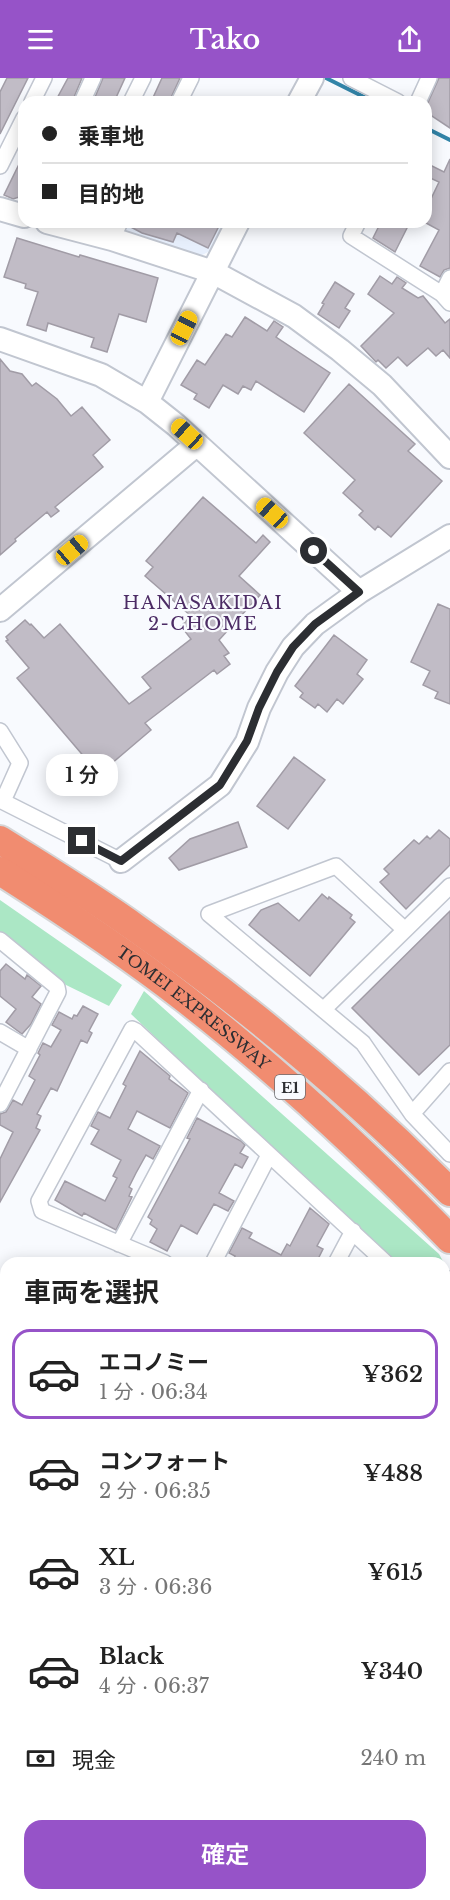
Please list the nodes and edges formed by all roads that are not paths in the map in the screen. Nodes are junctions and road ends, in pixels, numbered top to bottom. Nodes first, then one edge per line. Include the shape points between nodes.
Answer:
1 (44, 78) edge
2 (93, 78) edge
3 (143, 78) edge
4 (190, 78) edge
5 (312, 78) edge
6 (351, 78) edge
7 (429, 78) edge
8 (35, 96) edge
9 (85, 96) edge
10 (134, 96) edge
11 (182, 96) edge
12 (302, 96) edge
13 (386, 96) edge
14 (421, 96) edge
15 (18, 130) edge
16 (0, 166) edge
17 (0, 209) edge
18 (18, 214) edge
19 (93, 228) edge
20 (235, 228) edge
21 (355, 228) edge
22 (116, 231) edge
23 (213, 272) junction
24 (450, 278) edge
25 (446, 299) edge
26 (0, 339) edge
27 (147, 402) junction
28 (197, 444) junction
29 (450, 457) edge
30 (450, 536) edge
31 (359, 592) junction
32 (0, 610) edge
33 (0, 731) edge
34 (2, 800) edge
35 (0, 840) edge
36 (121, 861) joint
37 (0, 871) edge
38 (450, 886) edge
39 (404, 929) junction
40 (0, 940) edge
41 (324, 1009) junction
42 (0, 1032) edge
43 (28, 1049) junction
44 (450, 1071) edge
45 (201, 1090) junction
46 (0, 1104) edge
47 (412, 1114) junction
48 (450, 1154) edge
49 (269, 1155) junction
50 (450, 1192) edge
51 (353, 1231) junction
52 (450, 1239) edge
53 (118, 1244) junction
54 (150, 1257) edge
55 (216, 1257) edge
56 (339, 1257) edge
57 (380, 1257) edge

1 - 8 street
2 - 9 street
3 - 10 street
4 - 11 street
5 - 12 street
6 - 13 street
7 - 14 street
15 - 16 street
17 - 18 street
19 - 22 street
20 - 23 street
21 - 25 street via 351,236
22 - 23 street
23 - 27 street
23 - 29 street via 294,316 340,350 382,384
24 - 25 street
26 - 27 street via 100,375
27 - 28 street
28 - 31 street
28 - 32 street
30 - 31 street
31 - 36 street via 315,624 293,647 259,708 247,741 220,785
33 - 34 street via 20,763
34 - 36 street
35 - 50 highway, TOMEI EXPRESSWAY / E1 via 136,928 218,987 320,1071
37 - 52 highway, TOMEI EXPRESSWAY / E1 via 118,949 183,998 385,1172
38 - 39 street
39 - 41 street
39 - 41 street via 336,866 209,914
40 - 43 street via 57,987 58,992
41 - 47 street via 363,1043
42 - 43 street
43 - 46 street
44 - 47 street
45 - 49 street
45 - 53 street
45 - 53 street via 132,1029 39,1201 42,1211
47 - 48 street
49 - 51 street
49 - 55 street
51 - 56 street
51 - 57 street
53 - 54 street

